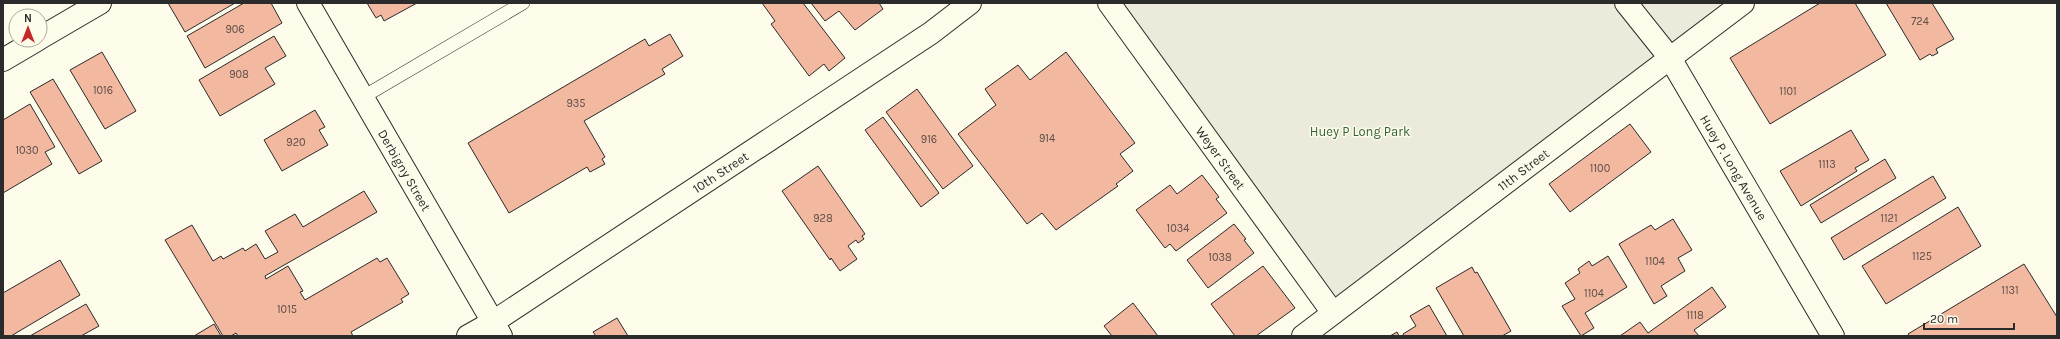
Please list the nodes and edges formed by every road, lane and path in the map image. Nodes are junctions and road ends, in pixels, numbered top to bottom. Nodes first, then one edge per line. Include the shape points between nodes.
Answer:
1 (100, 3) edge
2 (308, 3) edge
3 (523, 3) edge
4 (970, 3) edge
5 (1109, 3) edge
6 (1626, 3) edge
7 (1743, 3) edge
8 (48, 33) edge
9 (23, 48) edge
10 (1670, 58) junction
11 (3, 60) edge
12 (363, 97) junction
13 (1333, 313) junction
14 (497, 329) edge
15 (468, 336) edge
16 (1303, 336) edge
17 (1833, 336) edge

1 - 8 street
2 - 12 street, Derbigny Street
3 - 12 lane
4 - 14 street, 10th Street via 931,33
5 - 13 street, Weyer Street
6 - 10 street, Huey P. Long Avenue
7 - 10 street, 11th Street
9 - 11 street
10 - 13 street, 11th Street
10 - 17 street, Huey P. Long Avenue
12 - 14 street, Derbigny Street
13 - 16 street, 11th Street
14 - 15 street, 10th Street

